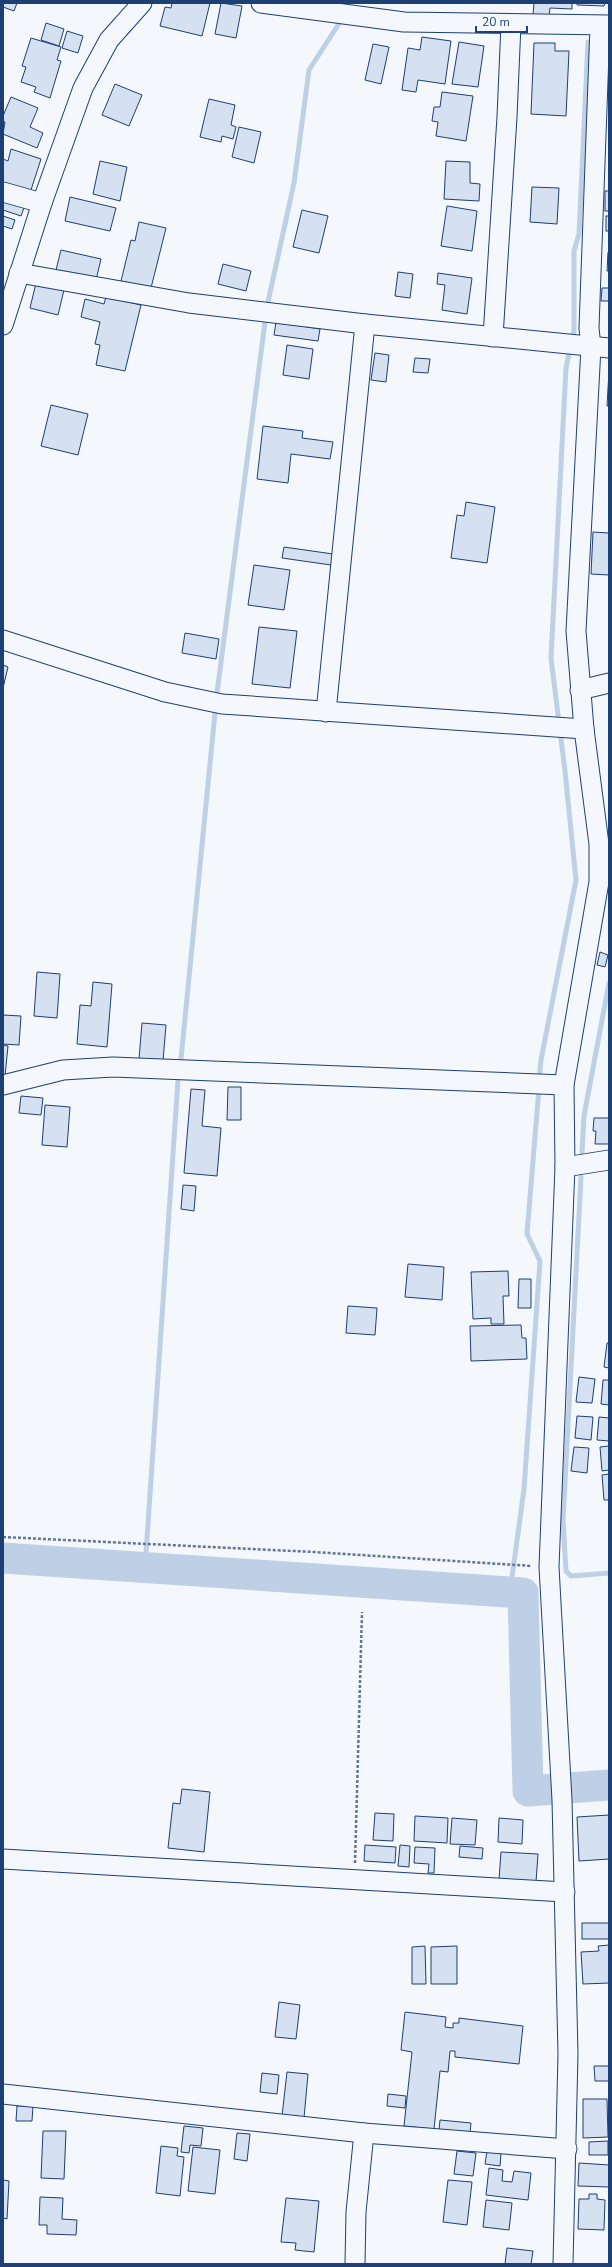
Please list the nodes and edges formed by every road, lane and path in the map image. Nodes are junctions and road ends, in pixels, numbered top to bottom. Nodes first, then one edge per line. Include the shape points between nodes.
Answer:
1 (142, 3) edge
2 (261, 3) edge
3 (511, 24) junction
4 (604, 25) edge
5 (3, 192) edge
6 (42, 203) junction
7 (19, 273) junction
8 (365, 324) junction
9 (3, 325) edge
10 (493, 337) junction
11 (584, 346) edge
12 (3, 640) edge
13 (609, 683) edge
14 (580, 690) junction
15 (326, 712) junction
16 (567, 728) junction
17 (601, 924) edge
18 (556, 1084) junction
19 (3, 1085) edge
20 (609, 1160) edge
21 (565, 1167) junction
22 (3, 1537) edge
23 (521, 1565) dead end
24 (362, 1612) dead end
25 (3, 1859) edge
26 (355, 1880) junction
27 (564, 1892) junction
28 (3, 2094) edge
29 (364, 2133) junction
30 (567, 2149) junction
31 (355, 2264) edge
32 (563, 2264) edge

1 - 6 street via 109,40 83,88
2 - 3 street via 404,22
3 - 4 street
3 - 10 street
4 - 11 street via 589,328
5 - 6 street
6 - 7 street
7 - 8 street via 189,303
7 - 9 street
8 - 10 street
8 - 15 street
10 - 11 street
11 - 14 street via 576,630
12 - 15 street via 165,692 222,704
13 - 14 street
14 - 16 street
15 - 16 street
16 - 17 street via 599,844
17 - 18 street
18 - 19 street via 112,1067 63,1070
18 - 21 street
20 - 21 street
21 - 27 street via 549,1567 562,1779
22 - 23 path
24 - 26 path
25 - 26 street
26 - 27 street
27 - 30 street via 568,2054
28 - 29 street
29 - 30 street
29 - 31 street via 356,2212
30 - 32 street

